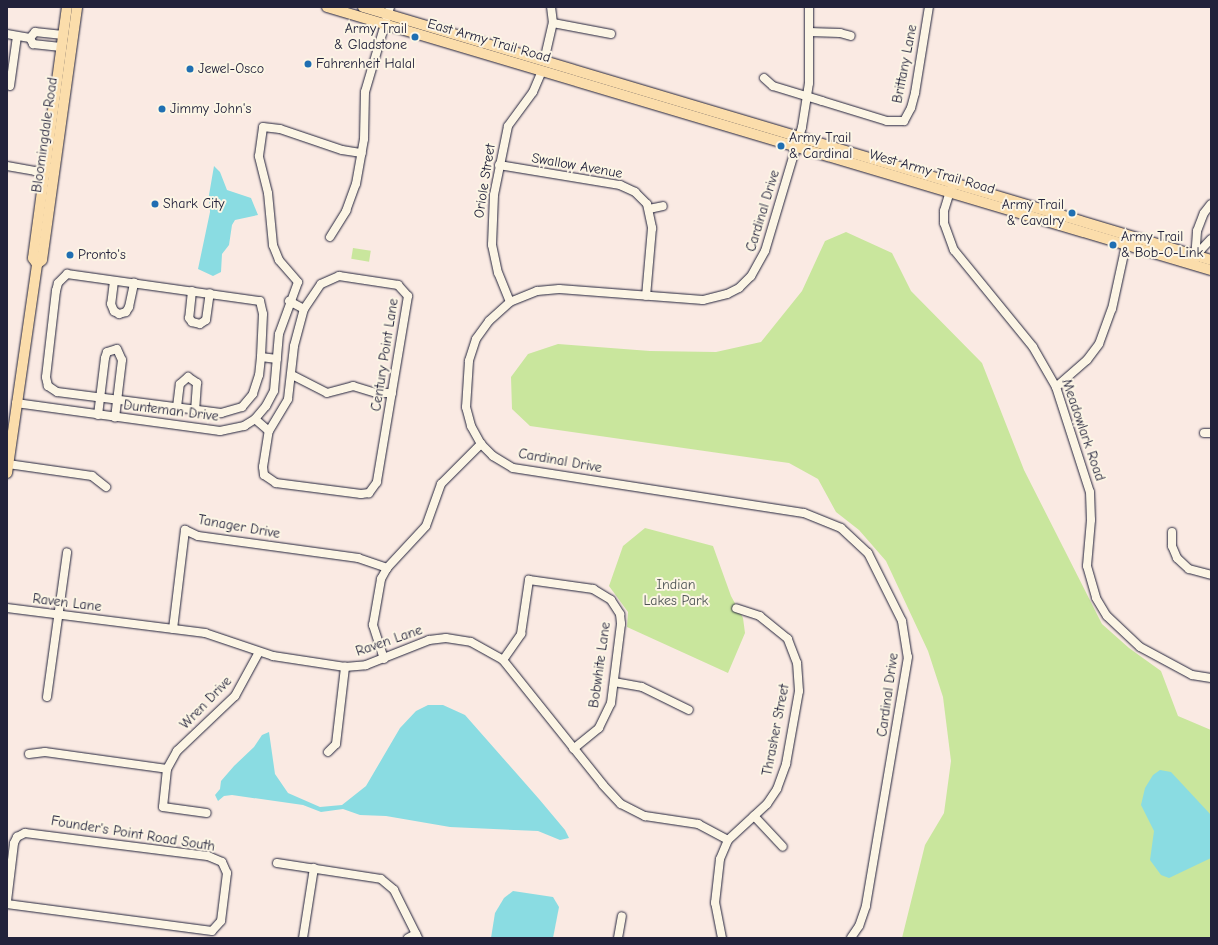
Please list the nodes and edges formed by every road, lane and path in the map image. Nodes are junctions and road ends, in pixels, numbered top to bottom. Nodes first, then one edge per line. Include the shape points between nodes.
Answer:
1 (67, 7) edge
2 (77, 7) edge
3 (327, 7) edge
4 (363, 7) edge
5 (551, 7) edge
6 (809, 7) edge
7 (929, 7) edge
8 (388, 15) edge
9 (553, 23) junction
10 (809, 32) junction
11 (7, 34) edge
12 (611, 34) dead end
13 (63, 35) junction
14 (17, 36) junction
15 (851, 36) dead end
16 (30, 38) junction
17 (61, 47) junction
18 (543, 66) junction
19 (764, 78) dead end
20 (10, 86) dead end
21 (807, 96) junction
22 (645, 97) joint
23 (798, 142) junction
24 (362, 153) junction
25 (499, 165) junction
26 (7, 166) edge
27 (50, 168) junction
28 (951, 188) junction
29 (1211, 204) edge
30 (663, 206) dead end
31 (649, 209) junction
32 (330, 237) dead end
33 (1211, 239) edge
34 (1126, 245) junction
35 (1195, 260) junction
36 (1211, 260) edge
37 (1211, 270) edge
38 (114, 280) junction
39 (134, 283) junction
40 (192, 291) junction
41 (210, 293) junction
42 (646, 296) junction
43 (290, 301) junction
44 (510, 302) junction
45 (304, 309) junction
46 (261, 357) junction
47 (277, 359) junction
48 (292, 375) junction
49 (1056, 386) junction
50 (392, 394) junction
51 (100, 398) junction
52 (117, 400) junction
53 (16, 403) junction
54 (177, 407) junction
55 (195, 410) junction
56 (98, 415) junction
57 (115, 418) junction
58 (255, 419) junction
59 (269, 431) junction
60 (480, 444) junction
61 (8, 469) edge
62 (106, 487) dead end
63 (1172, 532) dead end
64 (66, 552) dead end
65 (386, 568) junction
66 (1211, 575) edge
67 (7, 608) edge
68 (736, 608) dead end
69 (58, 616) junction
70 (173, 629) junction
71 (259, 652) junction
72 (384, 659) junction
73 (503, 660) junction
74 (345, 667) junction
75 (1211, 678) edge
76 (614, 682) junction
77 (47, 697) dead end
78 (689, 710) dead end
79 (573, 749) junction
80 (328, 752) dead end
81 (29, 754) dead end
82 (167, 769) junction
83 (207, 812) dead end
84 (754, 816) junction
85 (728, 840) junction
86 (782, 847) dead end
87 (276, 863) dead end
88 (314, 868) junction
89 (7, 902) edge
90 (622, 916) dead end
91 (417, 936) edge
92 (304, 938) edge
93 (408, 938) edge
94 (618, 938) edge
95 (722, 938) edge
96 (851, 938) edge

1 - 13 main road, Bloomingdale Road
2 - 27 main road, Bloomingdale Road
3 - 8 main road, East Army Trail Road
4 - 8 main road, East Army Trail Road
5 - 9 street
6 - 10 street, Cardinal Drive
7 - 21 street, Brittany Lane via 913,100 904,121 880,119
8 - 18 main road, East Army Trail Road
8 - 24 street via 364,96
9 - 12 street
9 - 18 street, Oriole Street
10 - 15 street
10 - 21 street, Cardinal Drive
11 - 14 street
13 - 16 street via 35,32
13 - 17 main road, Bloomingdale Road
14 - 16 street
14 - 20 street
16 - 17 street via 33,44
17 - 27 main road, Bloomingdale Road
18 - 22 main road, East Army Trail Road
18 - 25 street, Oriole Street via 533,92 508,126
19 - 21 street via 773,86
21 - 23 street, Cardinal Drive
22 - 23 main road, West Army Trail Road
23 - 28 main road, West Army Trail Road
23 - 42 street, Cardinal Drive via 765,251 751,276 739,288 715,298 703,300
24 - 32 street via 352,196
24 - 43 street, Dunteman Drive via 342,150 280,129 263,128 258,156 268,193 272,245 276,255 298,282
25 - 31 street, Swallow Avenue via 620,185 635,192
25 - 44 street, Oriole Street via 492,208 492,245 498,273
26 - 27 street via 35,171
27 - 53 main road via 33,258 37,264
28 - 34 main road, West Army Trail Road
28 - 35 main road, West Army Trail Road
28 - 49 street, Meadowlark Road via 944,211 944,223 954,250 1032,347
29 - 35 street via 1197,231
30 - 31 street
31 - 42 street via 652,228
33 - 35 street
34 - 35 main road, West Army Trail Road
34 - 49 street via 1112,309 1099,344 1087,360
35 - 36 main road, West Army Trail Road
35 - 37 main road, West Army Trail Road
38 - 39 street
38 - 39 street via 111,304 114,311 119,314 126,312 129,307
38 - 51 street via 67,274 58,283 56,290 46,377 48,386 57,392
39 - 40 street
40 - 41 street
40 - 41 street via 189,318 192,322 200,324 206,320
41 - 46 street via 260,301 263,314
42 - 44 street, Cardinal Drive via 551,289 526,294
43 - 45 street
43 - 47 street, Dunteman Drive via 279,334
44 - 60 street, Cardinal Drive via 482,330 469,361 466,407 471,426
45 - 48 street, Century Point Lane via 294,346
45 - 50 street, Century Point Lane via 321,284 338,276 398,285 405,290 409,304
46 - 47 street
46 - 55 street via 253,394 242,407 221,413
47 - 58 street, Dunteman Drive via 275,386 271,399
48 - 50 street via 327,392 352,386 376,393
48 - 59 street, Century Point Lane via 288,399
49 - 75 street, Meadowlark Road via 1090,492 1091,520 1087,566 1096,598 1114,625 1144,650 1192,674
50 - 59 street, Century Point Lane via 377,482 369,493 270,481 264,475
51 - 52 street
51 - 52 street via 107,352 117,349 122,360
51 - 56 street
52 - 54 street
52 - 57 street
53 - 56 street, Dunteman Drive
53 - 61 main road
54 - 55 street
54 - 55 street via 180,384 188,377 197,383
56 - 57 street, Dunteman Drive
57 - 58 street, Dunteman Drive via 220,431 244,426
58 - 59 street
60 - 65 street via 441,484 422,532
60 - 96 street, Cardinal Drive via 500,462 526,471 812,515 841,528 868,553 902,621 908,657 866,906 859,926
61 - 62 street via 92,476
63 - 66 street via 1172,546 1177,558 1194,572
64 - 69 street
65 - 70 street, Tanager Drive via 358,558 198,536 186,530
65 - 72 street via 379,586 373,625
67 - 69 street, Raven Lane
68 - 84 street, Thrasher Street via 760,616 788,639 799,677 782,777 772,799
69 - 70 street, Raven Lane
69 - 77 street
70 - 71 street, Raven Lane via 221,637
71 - 74 street, Raven Lane
71 - 82 street, Wren Drive via 235,696 177,751
72 - 73 street, Raven Lane via 417,643 446,638 471,642
72 - 74 street, Raven Lane via 366,665
73 - 76 street, Bobwhite Lane via 521,634 529,580 593,589 611,600 620,614
73 - 79 street, Raven Lane
74 - 80 street via 336,744
76 - 78 street via 642,687
76 - 79 street, Bobwhite Lane via 611,703 604,722
79 - 85 street, Raven Lane via 612,795 627,808 653,818 698,824
81 - 82 street via 44,752
82 - 83 street, Wren Drive via 163,807
84 - 85 street, Thrasher Street
84 - 86 street
85 - 95 street, Thrasher Street via 720,859 716,889 717,918
87 - 88 street
88 - 91 street via 382,879 394,890
88 - 92 street
89 - 89 street, Founder's Point Road South via 14,843 17,837 25,833 208,856 222,862 227,873 221,921 212,931
90 - 94 street
91 - 93 street

